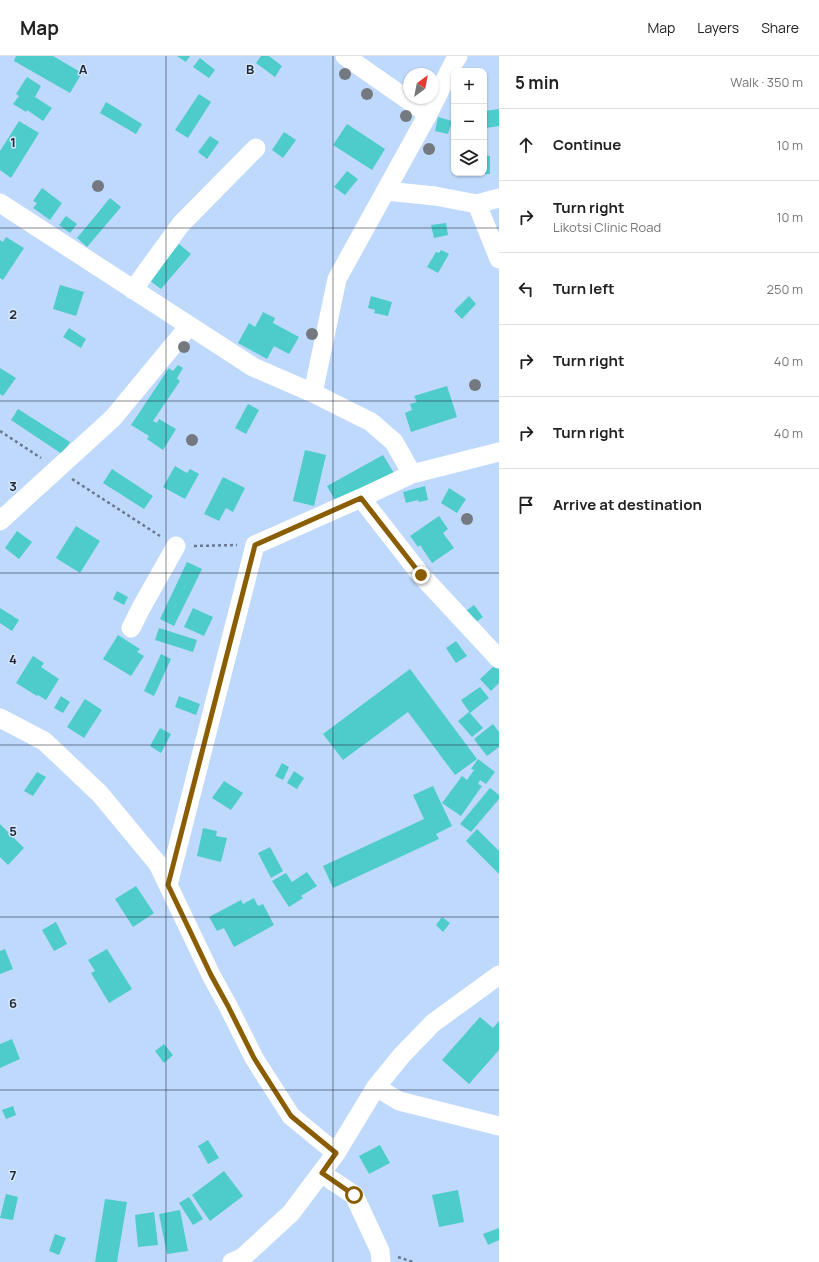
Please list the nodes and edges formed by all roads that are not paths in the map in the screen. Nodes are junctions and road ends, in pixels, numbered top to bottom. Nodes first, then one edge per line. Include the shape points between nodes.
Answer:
1 (345, 56) edge
2 (458, 56) edge
3 (428, 114) junction
4 (256, 148) dead end
5 (386, 191) junction
6 (499, 198) edge
7 (0, 203) edge
8 (477, 204) junction
9 (499, 259) edge
10 (133, 290) junction
11 (189, 326) junction
12 (313, 394) junction
13 (499, 452) edge
14 (412, 474) junction
15 (361, 498) junction
16 (0, 521) edge
17 (176, 546) road end
18 (131, 628) dead end
19 (499, 659) edge
20 (0, 718) edge
21 (168, 885) junction
22 (499, 975) edge
23 (376, 1088) junction
24 (499, 1126) edge
25 (336, 1153) junction
26 (322, 1173) junction
27 (232, 1262) edge
28 (381, 1262) edge

1 - 3 street
2 - 3 street
3 - 5 street
4 - 10 street via 181,224
5 - 8 street
5 - 12 street via 337,279
6 - 8 street
7 - 10 street
8 - 9 street
10 - 11 street
11 - 12 street via 253,367
11 - 16 street via 113,418
12 - 14 street via 370,422 394,442
13 - 14 street
14 - 15 street
15 - 19 street via 421,575
15 - 21 street via 255,545
17 - 18 street
20 - 21 street via 44,740 100,794 158,864
21 - 25 street via 254,1058 291,1116
22 - 23 street via 433,1023 402,1055
23 - 24 street via 399,1101
23 - 25 street
25 - 26 street
26 - 27 street via 291,1214 242,1258
26 - 28 street via 354,1195 380,1251

